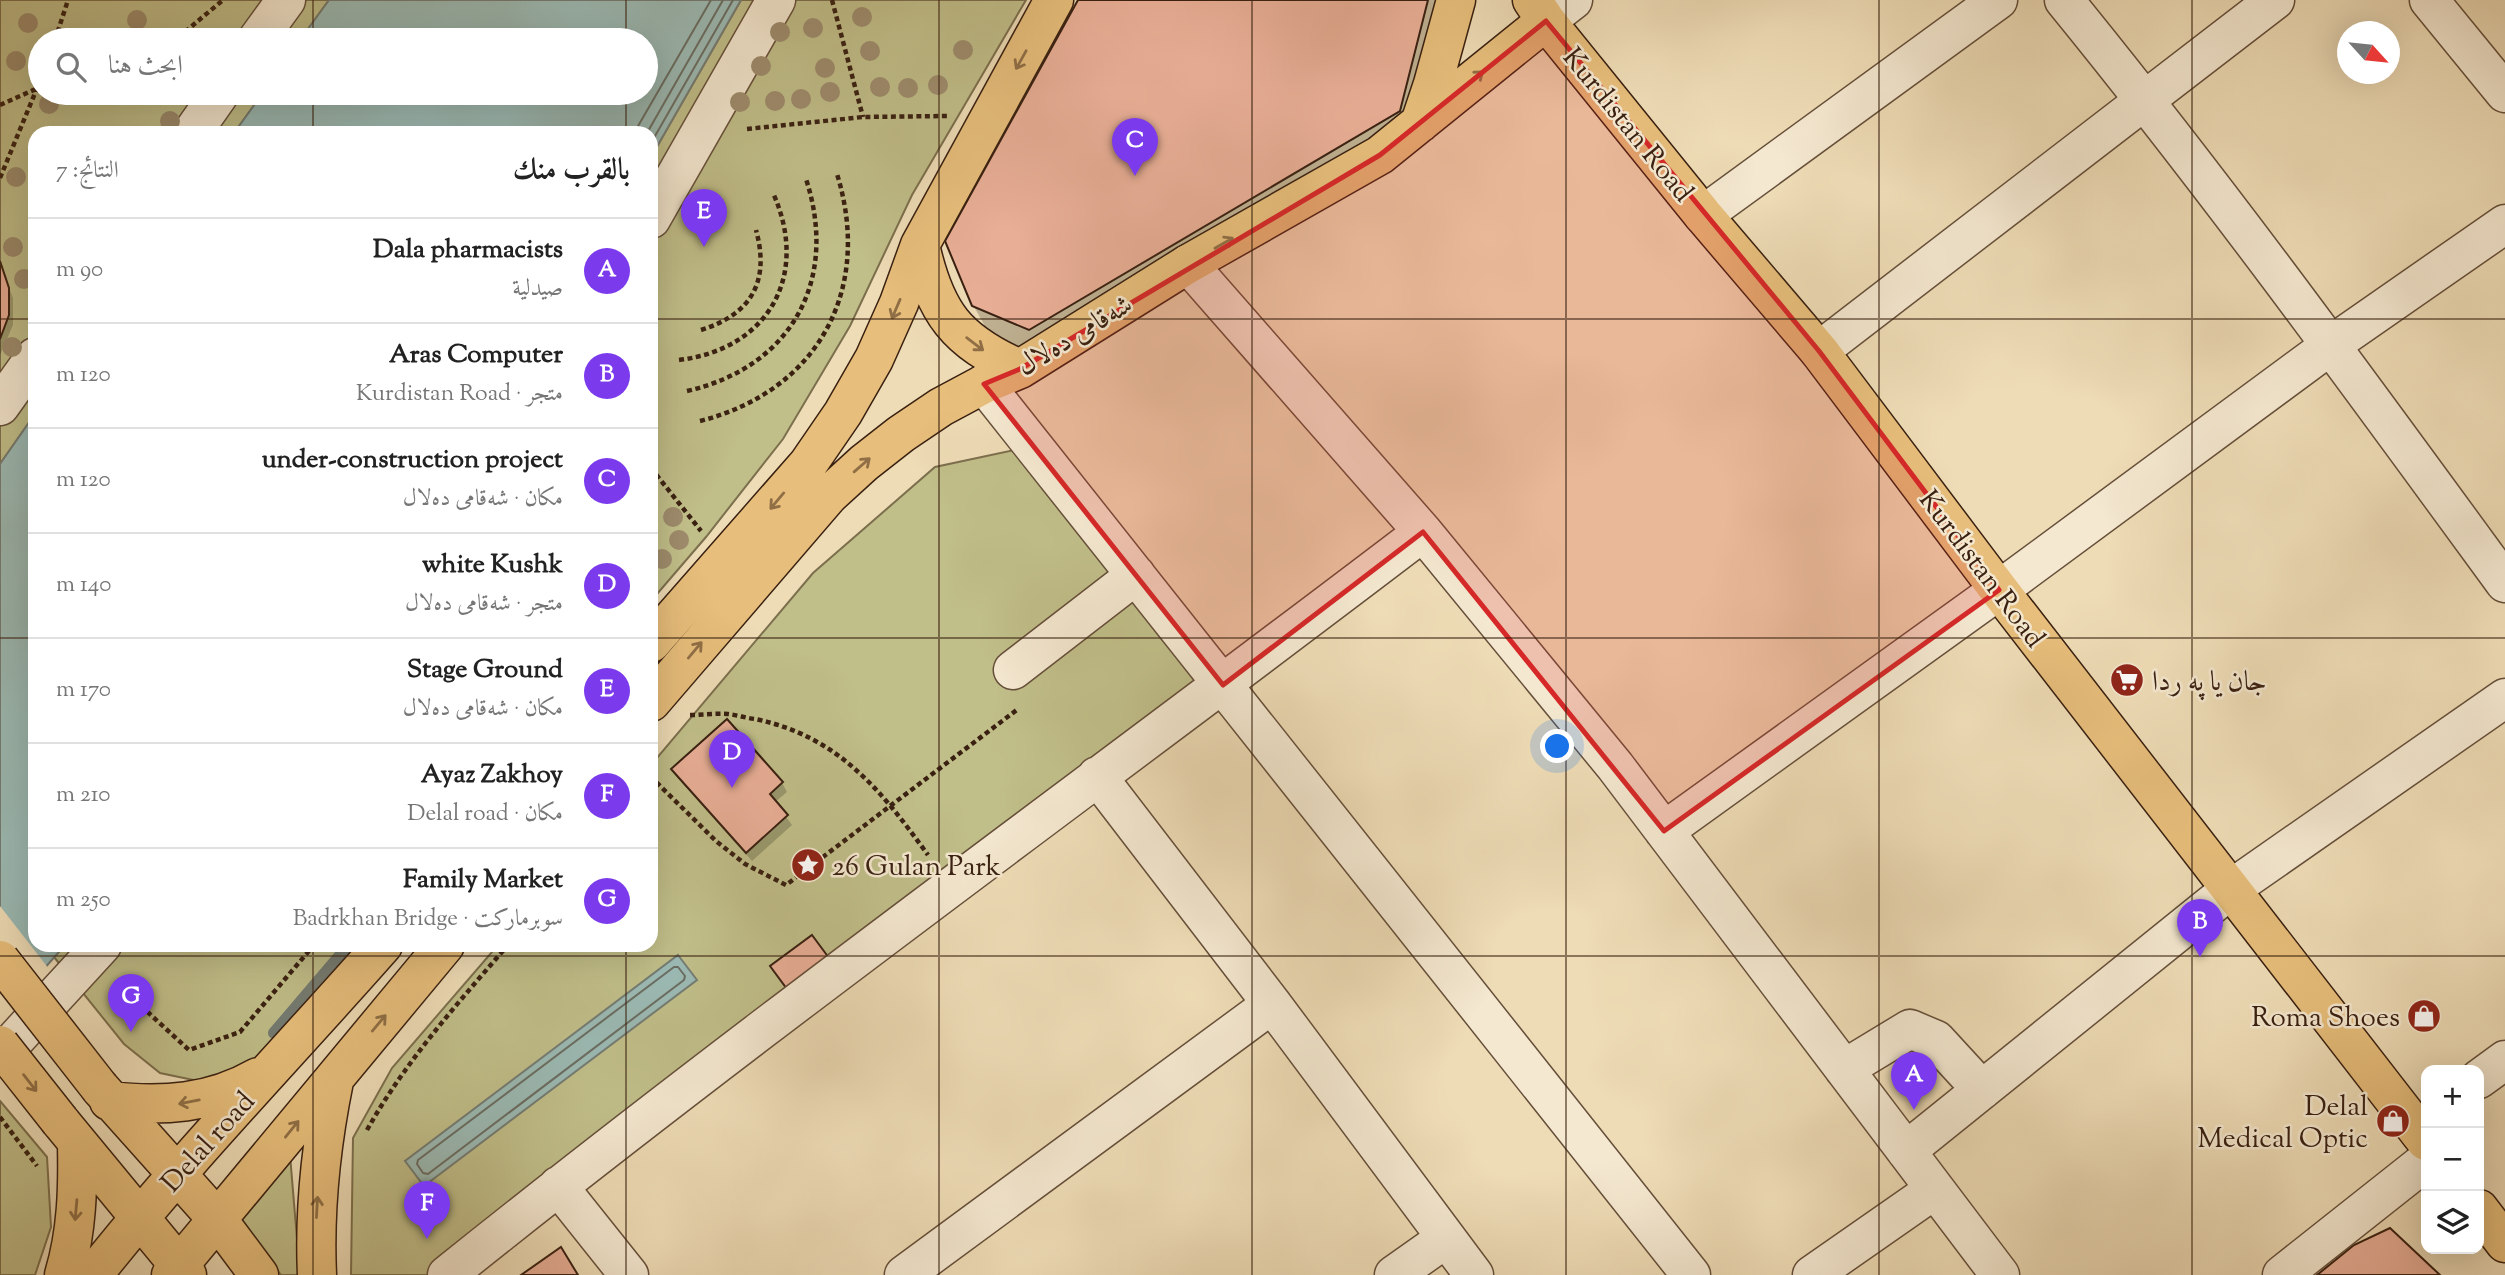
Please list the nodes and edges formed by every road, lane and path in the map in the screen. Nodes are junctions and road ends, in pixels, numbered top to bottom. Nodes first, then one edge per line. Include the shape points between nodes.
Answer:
1 (68, 0) edge
2 (223, 0) edge
3 (286, 0) edge
4 (776, 0) edge
5 (832, 0) edge
6 (1054, 0) edge
7 (1456, 0) edge
8 (1998, 0) edge
9 (2064, 0) edge
10 (2275, 0) edge
11 (2429, 0) edge
12 (1550, 7) edge
13 (59, 28) edge
14 (190, 28) edge
15 (266, 28) edge
16 (28, 93) edge
17 (2505, 93) edge
18 (2146, 101) junction
19 (0, 105) edge
20 (32, 105) edge
21 (212, 105) edge
22 (863, 117) junction
23 (1420, 123) junction
24 (197, 126) edge
25 (983, 129) junction
26 (699, 134) junction
27 (837, 174) dead end
28 (0, 178) edge
29 (806, 179) dead end
30 (773, 193) dead end
31 (658, 207) edge
32 (1703, 215) junction
33 (2505, 224) edge
34 (756, 230) dead end
35 (920, 245) junction
36 (1188, 264) junction
37 (701, 330) dead end
38 (2331, 345) junction
39 (1819, 351) junction
40 (679, 360) dead end
41 (28, 367) edge
42 (1020, 369) junction
43 (984, 384) junction
44 (687, 391) dead end
45 (0, 406) edge
46 (700, 421) dead end
47 (658, 477) edge
48 (1423, 532) junction
49 (706, 537) dead end
50 (1136, 575) junction
51 (2505, 583) edge
52 (1999, 590) junction
53 (658, 635) edge
54 (1013, 670) joint
55 (1223, 685) junction
56 (2505, 698) edge
57 (667, 709) edge
58 (1097, 776) junction
59 (658, 784) edge
60 (892, 806) junction
61 (1664, 831) junction
62 (951, 887) junction
63 (2231, 889) junction
64 (96, 952) edge
65 (308, 952) edge
66 (377, 952) edge
67 (439, 952) edge
68 (502, 952) edge
69 (0, 960) edge
70 (1272, 1004) junction
71 (0, 1045) edge
72 (0, 1056) edge
73 (2505, 1060) edge
74 (275, 1068) junction
75 (1844, 1069) junction
76 (2484, 1075) edge
77 (335, 1076) junction
78 (1982, 1090) junction
79 (104, 1095) junction
80 (0, 1117) edge
81 (2421, 1127) edge
82 (69, 1133) junction
83 (363, 1141) dead end
84 (1906, 1151) junction
85 (2421, 1165) edge
86 (40, 1170) dead end
87 (177, 1173) junction
88 (558, 1186) junction
89 (1934, 1190) junction
90 (140, 1216) junction
91 (2484, 1216) edge
92 (218, 1220) junction
93 (1445, 1238) junction
94 (2505, 1243) edge
95 (179, 1272) edge
96 (64, 1275) edge
97 (93, 1275) edge
98 (259, 1275) edge
99 (317, 1275) edge
100 (447, 1275) edge
101 (629, 1275) edge
102 (904, 1275) edge
103 (1394, 1275) edge
104 (1474, 1275) edge
105 (1691, 1275) edge
106 (1812, 1275) edge
107 (2000, 1275) edge
108 (2282, 1275) edge

1 - 13 path
2 - 14 path
3 - 15 street
4 - 26 street
5 - 22 path
6 -> 25 main road
7 - 23 main road
8 - 32 street
9 - 18 street
10 - 18 street
11 - 17 street
23 -> 12 main road, شەقامی دەلال
12 - 32 main road, Kurdistan Road
16 - 19 path
18 - 38 street
18 - 39 street
20 - 28 path
21 - 24 street
22 - 25 path via 959,116
22 - 26 path
36 -> 23 main road, شەقامی دەلال via 1380,155
25 - 35 main road
26 - 31 street
27 - 46 path via 849,242 843,287 826,330 799,367 764,396
29 - 44 path via 818,247 808,293 798,314 770,351 752,365 732,377
30 - 40 path via 787,236 783,282 774,303 744,338 723,350
32 - 39 main road, Kurdistan Road
33 - 38 street
34 - 37 path via 762,250 754,293 739,312
35 -> 42 main road via 927,278 941,308 962,335 989,355
35 -> 53 main road via 874,359 843,413 800,473
36 - 42 main road, شەقامی دەلال
36 - 48 street
38 - 51 street
38 - 52 street
39 - 52 main road, Kurdistan Road
41 - 45 street
42 - 43 main road, شەقامی دەلال
43 - 50 street
57 -> 43 main road, شەقامی دەلال via 829,495 901,433
47 - 49 path
48 - 55 street
48 - 61 street
50 - 54 street
50 - 55 street
52 - 61 street
52 - 63 main road, Kurdistan Road
54 - 60 path via 1033,698
55 - 58 street
55 - 105 street
56 - 63 street
57 - 60 path via 729,714 797,732 842,758
58 - 62 street
58 - 70 street
59 - 60 path via 745,864 786,885
60 - 62 path
61 - 75 street
62 - 88 street
63 - 78 street
63 - 81 main road, Kurdistan Road
64 - 65 path via 189,1050 240,1032
64 - 72 street
66 - 74 main road
77 -> 67 main road
68 - 83 path via 414,1057 388,1093
69 - 79 main road, bridge
70 - 93 street
70 - 102 street
71 -> 82 main road, bridge
73 - 76 street
74 -> 79 main road via 212,1097 178,1104 144,1105
74 - 87 main road, Delal road
75 - 78 street via 1910,1029 1936,1040
75 - 84 street
92 -> 77 main road, Delal road
99 -> 77 main road via 319,1173
78 - 84 street
79 - 87 main road
80 - 86 path
82 - 90 main road
82 -> 96 main road via 78,1185
84 - 89 street
85 - 108 street
87 - 90 main road, Delal road
87 - 92 main road
88 - 100 street
88 - 101 street
89 - 106 street
89 - 107 street
90 - 95 main road
90 - 97 main road, Delal road
91 - 94 main road
92 - 95 main road, Delal road
92 - 98 main road
93 - 103 street
93 - 104 street

